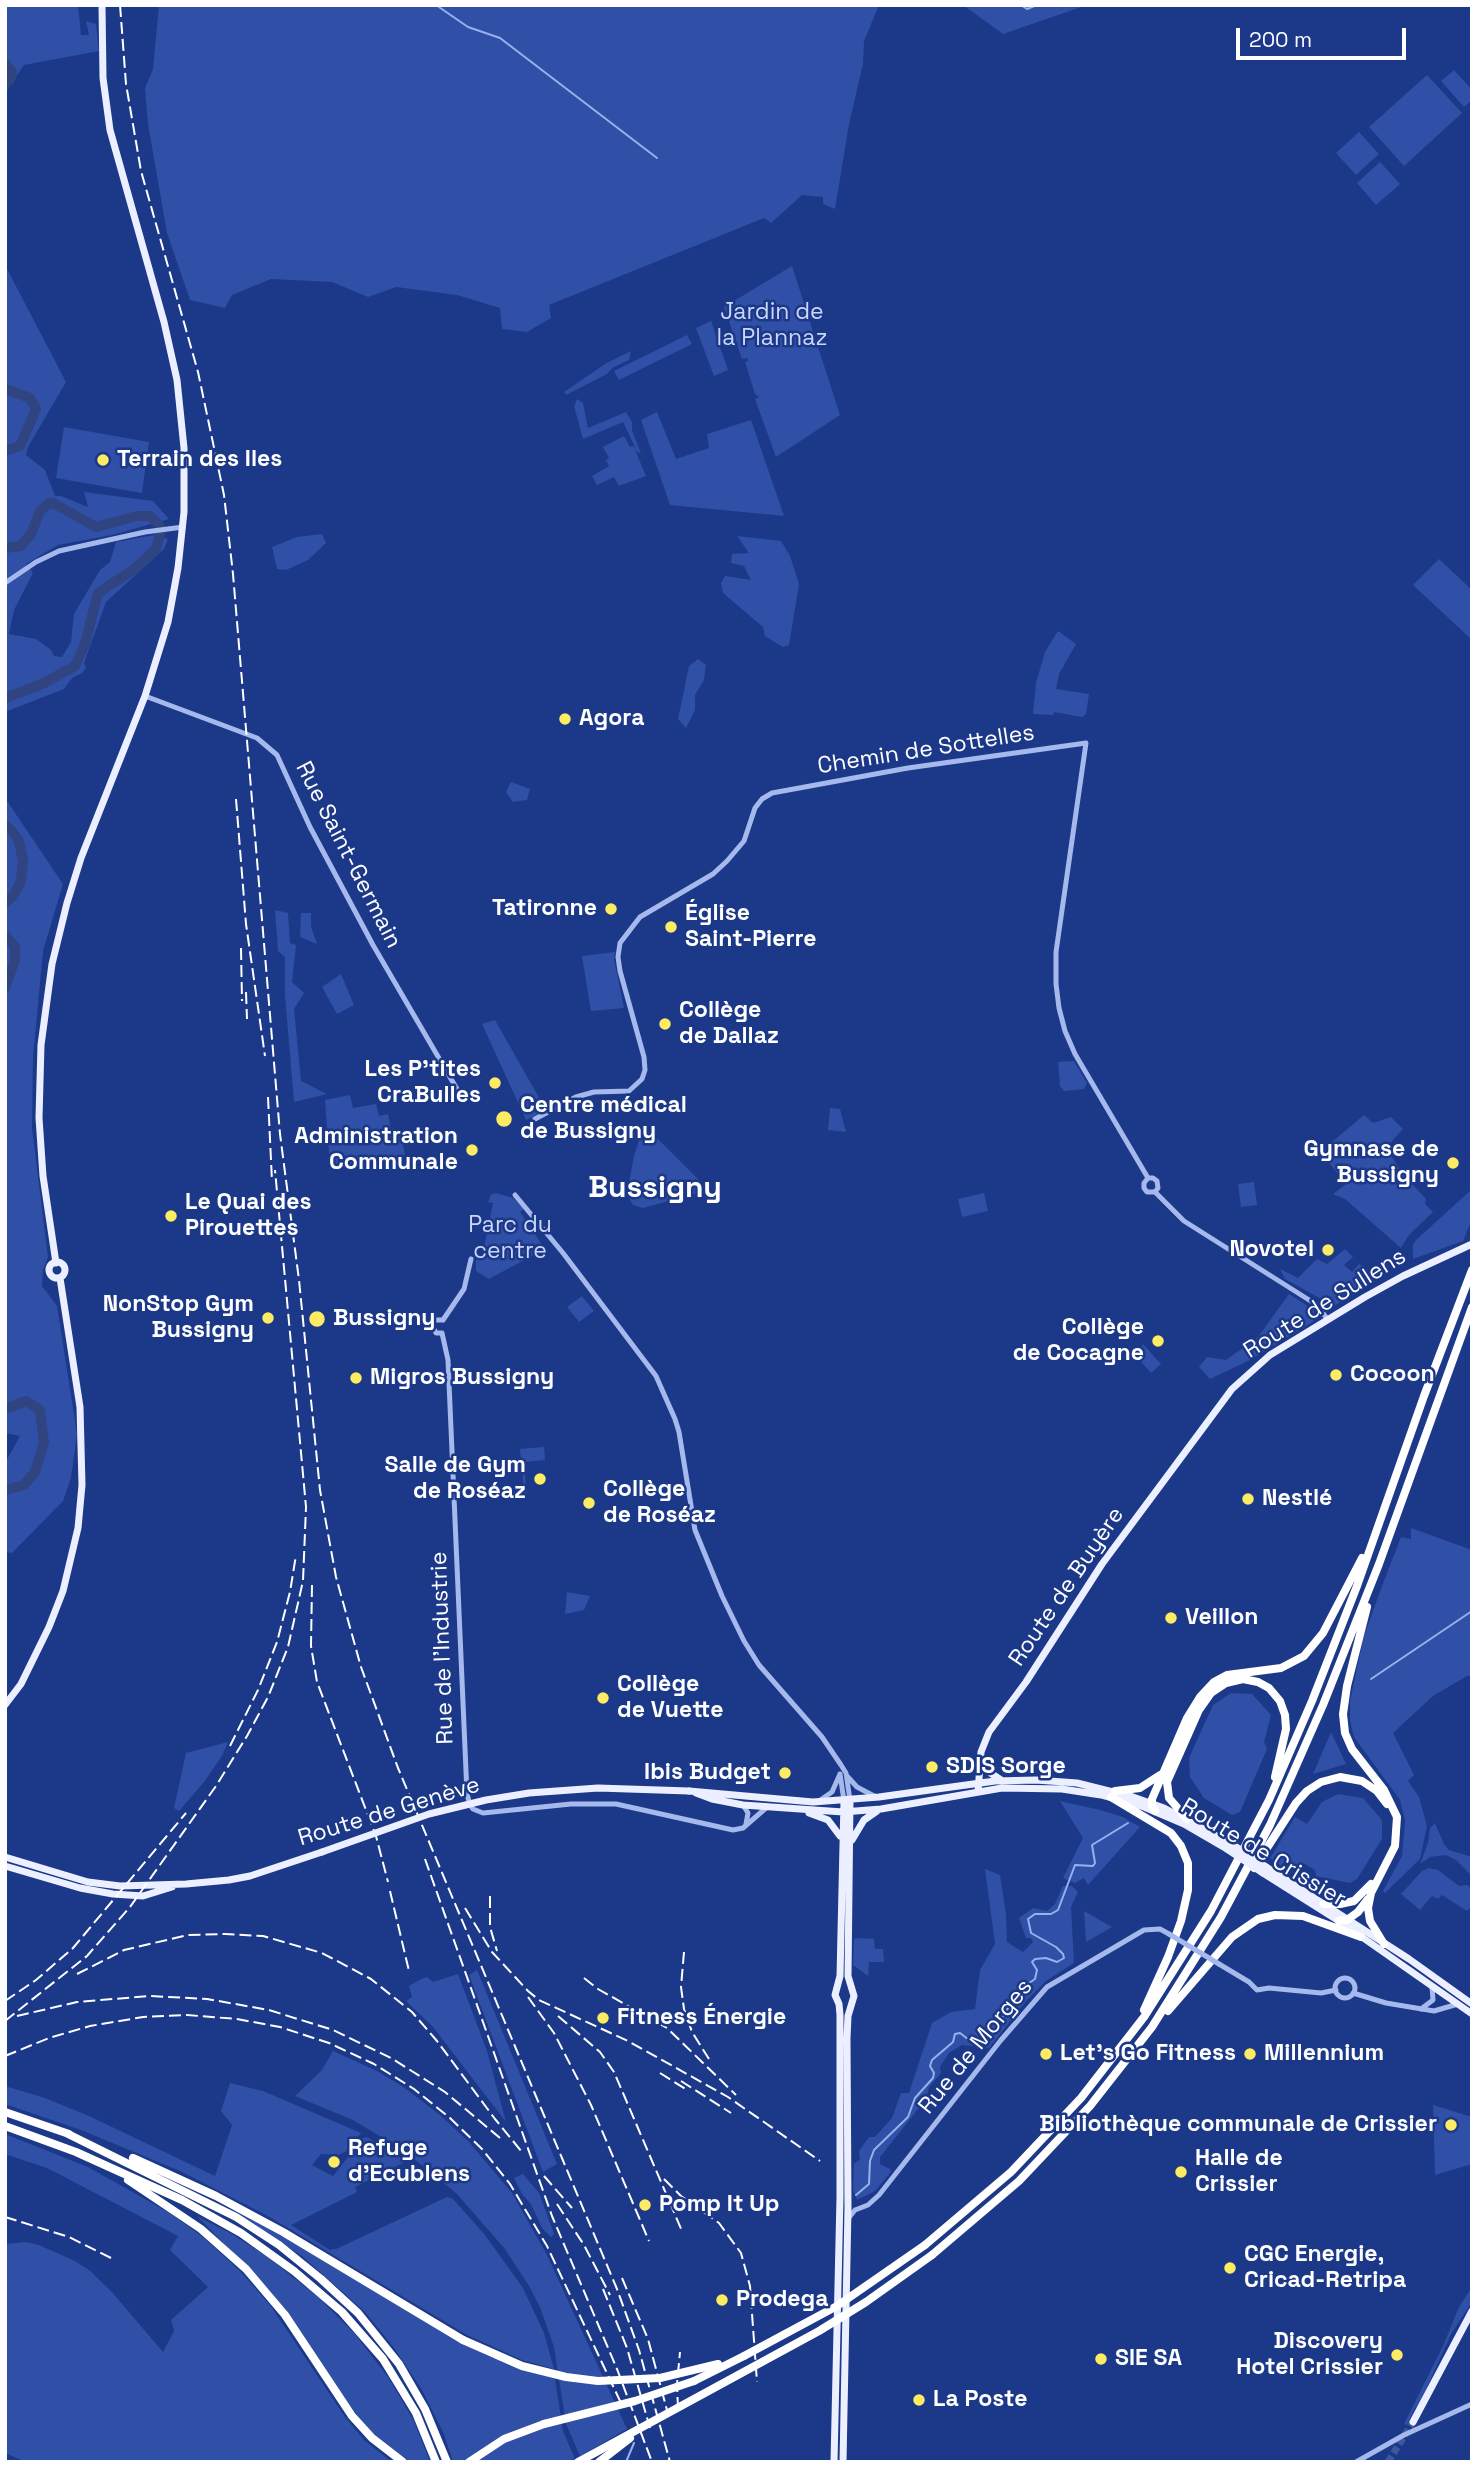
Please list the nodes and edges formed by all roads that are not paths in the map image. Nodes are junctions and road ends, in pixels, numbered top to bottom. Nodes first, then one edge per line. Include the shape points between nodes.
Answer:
1 (102, 5) edge
2 (183, 527) junction
3 (5, 583) edge
4 (145, 696) junction
5 (461, 1096) dead end
6 (535, 1119) dead end
7 (1148, 1178) junction
8 (1155, 1192) junction
9 (515, 1195) dead end
10 (1469, 1245) edge
11 (471, 1259) dead end
12 (1472, 1270) edge
13 (1472, 1307) edge
14 (443, 1320) junction
15 (1328, 1320) junction
16 (442, 1333) junction
17 (1213, 1415) joint
18 (1377, 1527) junction
19 (1379, 1564) junction
20 (5, 1705) edge
21 (981, 1758) junction
22 (1162, 1773) junction
23 (843, 1774) junction
24 (1002, 1781) junction
25 (978, 1782) junction
26 (689, 1791) junction
27 (978, 1792) junction
28 (1113, 1794) junction
29 (879, 1797) junction
30 (847, 1800) junction
31 (1269, 1800) junction
32 (813, 1802) junction
33 (743, 1805) junction
34 (774, 1807) junction
35 (1153, 1807) junction
36 (881, 1809) junction
37 (847, 1811) junction
38 (1187, 1819) junction
39 (746, 1826) junction
40 (842, 1840) junction
41 (850, 1844) junction
42 (1228, 1846) junction
43 (5, 1857) edge
44 (5, 1866) edge
45 (1265, 1870) junction
46 (186, 1884) junction
47 (1371, 1893) junction
48 (1324, 1904) junction
49 (1222, 1917) junction
50 (1343, 1921) junction
51 (1361, 1937) junction
52 (1384, 1944) junction
53 (1431, 1985) junction
54 (838, 1989) junction
55 (851, 1990) junction
56 (1336, 1990) junction
57 (1353, 1993) junction
58 (851, 2003) junction
59 (839, 2004) junction
60 (1458, 2004) junction
61 (1472, 2004) edge
62 (1421, 2009) junction
63 (1472, 2014) edge
64 (1129, 2037) junction
65 (1137, 2047) junction
66 (5, 2112) edge
67 (5, 2126) edge
68 (66, 2133) junction
69 (102, 2164) junction
70 (840, 2197) junction
71 (851, 2209) junction
72 (847, 2220) junction
73 (839, 2228) junction
74 (847, 2241) junction
75 (1472, 2311) edge
76 (744, 2356) junction
77 (1472, 2404) edge
78 (661, 2415) junction
79 (1413, 2422) tunnel mouth
80 (403, 2462) edge
81 (436, 2462) edge
82 (447, 2462) edge
83 (469, 2462) edge
84 (578, 2462) edge
85 (599, 2462) edge
86 (834, 2462) edge
87 (843, 2462) edge
88 (1356, 2462) edge

1 - 2 main road via 103,78 110,130 178,388 184,448
2 - 3 street via 59,551
2 - 4 main road via 168,622
4 - 5 street, Rue Saint-Germain via 257,738 272,750 373,945
4 - 20 main road via 74,880 44,1017 40,1147 56,1263 65,1268 60,1278 80,1407 82,1485 78,1528 63,1591 35,1658
6 - 7 street, Chemin de Sottelles via 586,1093 629,1091 642,1079 644,1057 620,971 621,943 640,918 727,861 744,841 762,799 772,793 908,768 1086,743 1056,952 1059,1008 1075,1054
7 - 8 street via 1157,1181
7 - 8 street via 1144,1188
8 - 15 street via 1184,1221 1317,1305
9 - 23 street via 656,1376 679,1432 695,1530 722,1596 759,1665 822,1737
10 - 15 main road, Route de Sullens via 1403,1276
11 - 14 street via 464,1289
12 - 18 highway
13 - 19 highway
14 - 16 street via 447,1327
14 - 16 street via 432,1325 436,1333
15 - 17 main road, Route de Sullens via 1259,1363
16 - 39 street, Rue de l'Industrie via 448,1360 470,1805 483,1812 616,1804 733,1830
17 - 21 main road, Route de Buyère via 1101,1564 989,1732
18 - 22 highway via 1311,1649 1286,1666 1232,1674 1210,1685 1191,1709
18 - 31 highway via 1330,1656
19 - 47 highway via 1343,1714 1352,1749 1384,1790 1397,1817 1395,1846
19 - 49 highway via 1302,1756
21 - 24 main road via 989,1772
21 - 25 main road, Route de Buyère
22 - 28 highway via 1140,1788
22 - 35 highway
23 - 29 street via 862,1791
23 - 30 street
23 - 32 street via 832,1792
24 - 25 main road, Route de Crissier
24 - 28 main road, Route de Crissier via 1077,1783
25 - 27 main road, Route de Buyère
25 - 29 main road, Route de Crissier
26 - 32 main road, Route de Genève
26 - 33 main road, Route de Genève
26 - 46 main road, Route de Genève, bridge via 598,1787 486,1800 429,1814 250,1876
27 - 28 main road, Route de Crissier via 1043,1787
27 - 36 main road, Route de Crissier
28 - 35 main road, Route de Crissier
28 - 64 highway via 1171,1833 1185,1853 1189,1871 1185,1908 1173,1945
29 - 30 main road, Route de Crissier
30 - 32 main road, Route de Genève
30 - 37 main road
31 - 38 highway via 1284,1739 1284,1711 1264,1684 1234,1680 1218,1687 1202,1704 1169,1776 1169,1798
31 - 64 highway via 1199,1933
33 - 34 main road, Route de Genève
33 - 39 street via 748,1813
34 - 37 main road, Route de Genève
34 - 39 street via 760,1811
34 - 40 main road via 824,1818
35 - 38 main road, Route de Crissier
35 - 42 main road, Route de Crissier
36 - 37 main road, Route de Crissier
36 - 41 main road via 863,1820
37 - 40 main road
37 - 41 main road
38 - 42 main road, Route de Crissier
40 - 54 main road
41 - 55 main road
42 - 45 main road, Route de Crissier, bridge
43 - 46 main road, Route de Genève via 88,1882
44 - 46 main road, Route de Genève via 113,1894 143,1896
45 - 48 main road, Route de Crissier
45 - 50 main road, Route de Crissier
47 - 50 highway via 1358,1912
47 - 52 highway via 1370,1921
48 - 49 highway via 1347,1903 1362,1896 1391,1845 1393,1822 1387,1805 1373,1788 1354,1779 1325,1780 1301,1796
48 - 50 main road, Route de Crissier
49 - 65 highway
50 - 51 main road, Route de Crissier
50 - 52 main road, Route de Crissier
51 - 53 main road, Route de Crissier
51 - 65 highway via 1303,1916 1275,1915 1253,1922 1227,1942
52 - 61 main road, Route de Crissier
53 - 60 main road, Route de Crissier
53 - 62 street via 1434,1997
54 - 55 main road
54 - 59 main road via 835,1997
55 - 58 main road
56 - 57 street via 1343,1998
56 - 57 street via 1339,1980 1348,1979 1354,1984
56 - 71 street, Rue de Morges, bridge via 1257,1990 1170,1934 1144,1930 1047,1987 879,2195 868,2205
57 - 62 street
58 - 59 main road
58 - 71 main road via 847,2038
59 - 70 main road
60 - 62 street via 1434,2011
60 - 63 main road, Route de Crissier
64 - 76 highway, bridge via 1081,2098 972,2207 836,2306
65 - 78 highway, bridge via 1028,2172 932,2255 819,2331
66 - 68 highway
67 - 69 highway
68 - 76 highway, bridge via 243,2210 463,2340 529,2368 566,2377 629,2381 674,2376
68 - 82 highway via 236,2217 321,2279 358,2313 399,2364 425,2409
69 - 80 highway via 188,2219 241,2264 285,2315 352,2416
69 - 81 highway via 219,2220 323,2294 390,2370 416,2413
70 - 71 street
70 - 73 main road
71 - 72 main road
72 - 73 street
72 - 74 main road
73 - 74 street
73 - 86 main road
74 - 87 main road
75 - 79 main road
76 - 83 highway, bridge via 664,2392 518,2433
77 - 88 street
78 - 84 highway, bridge
78 - 85 highway, bridge

